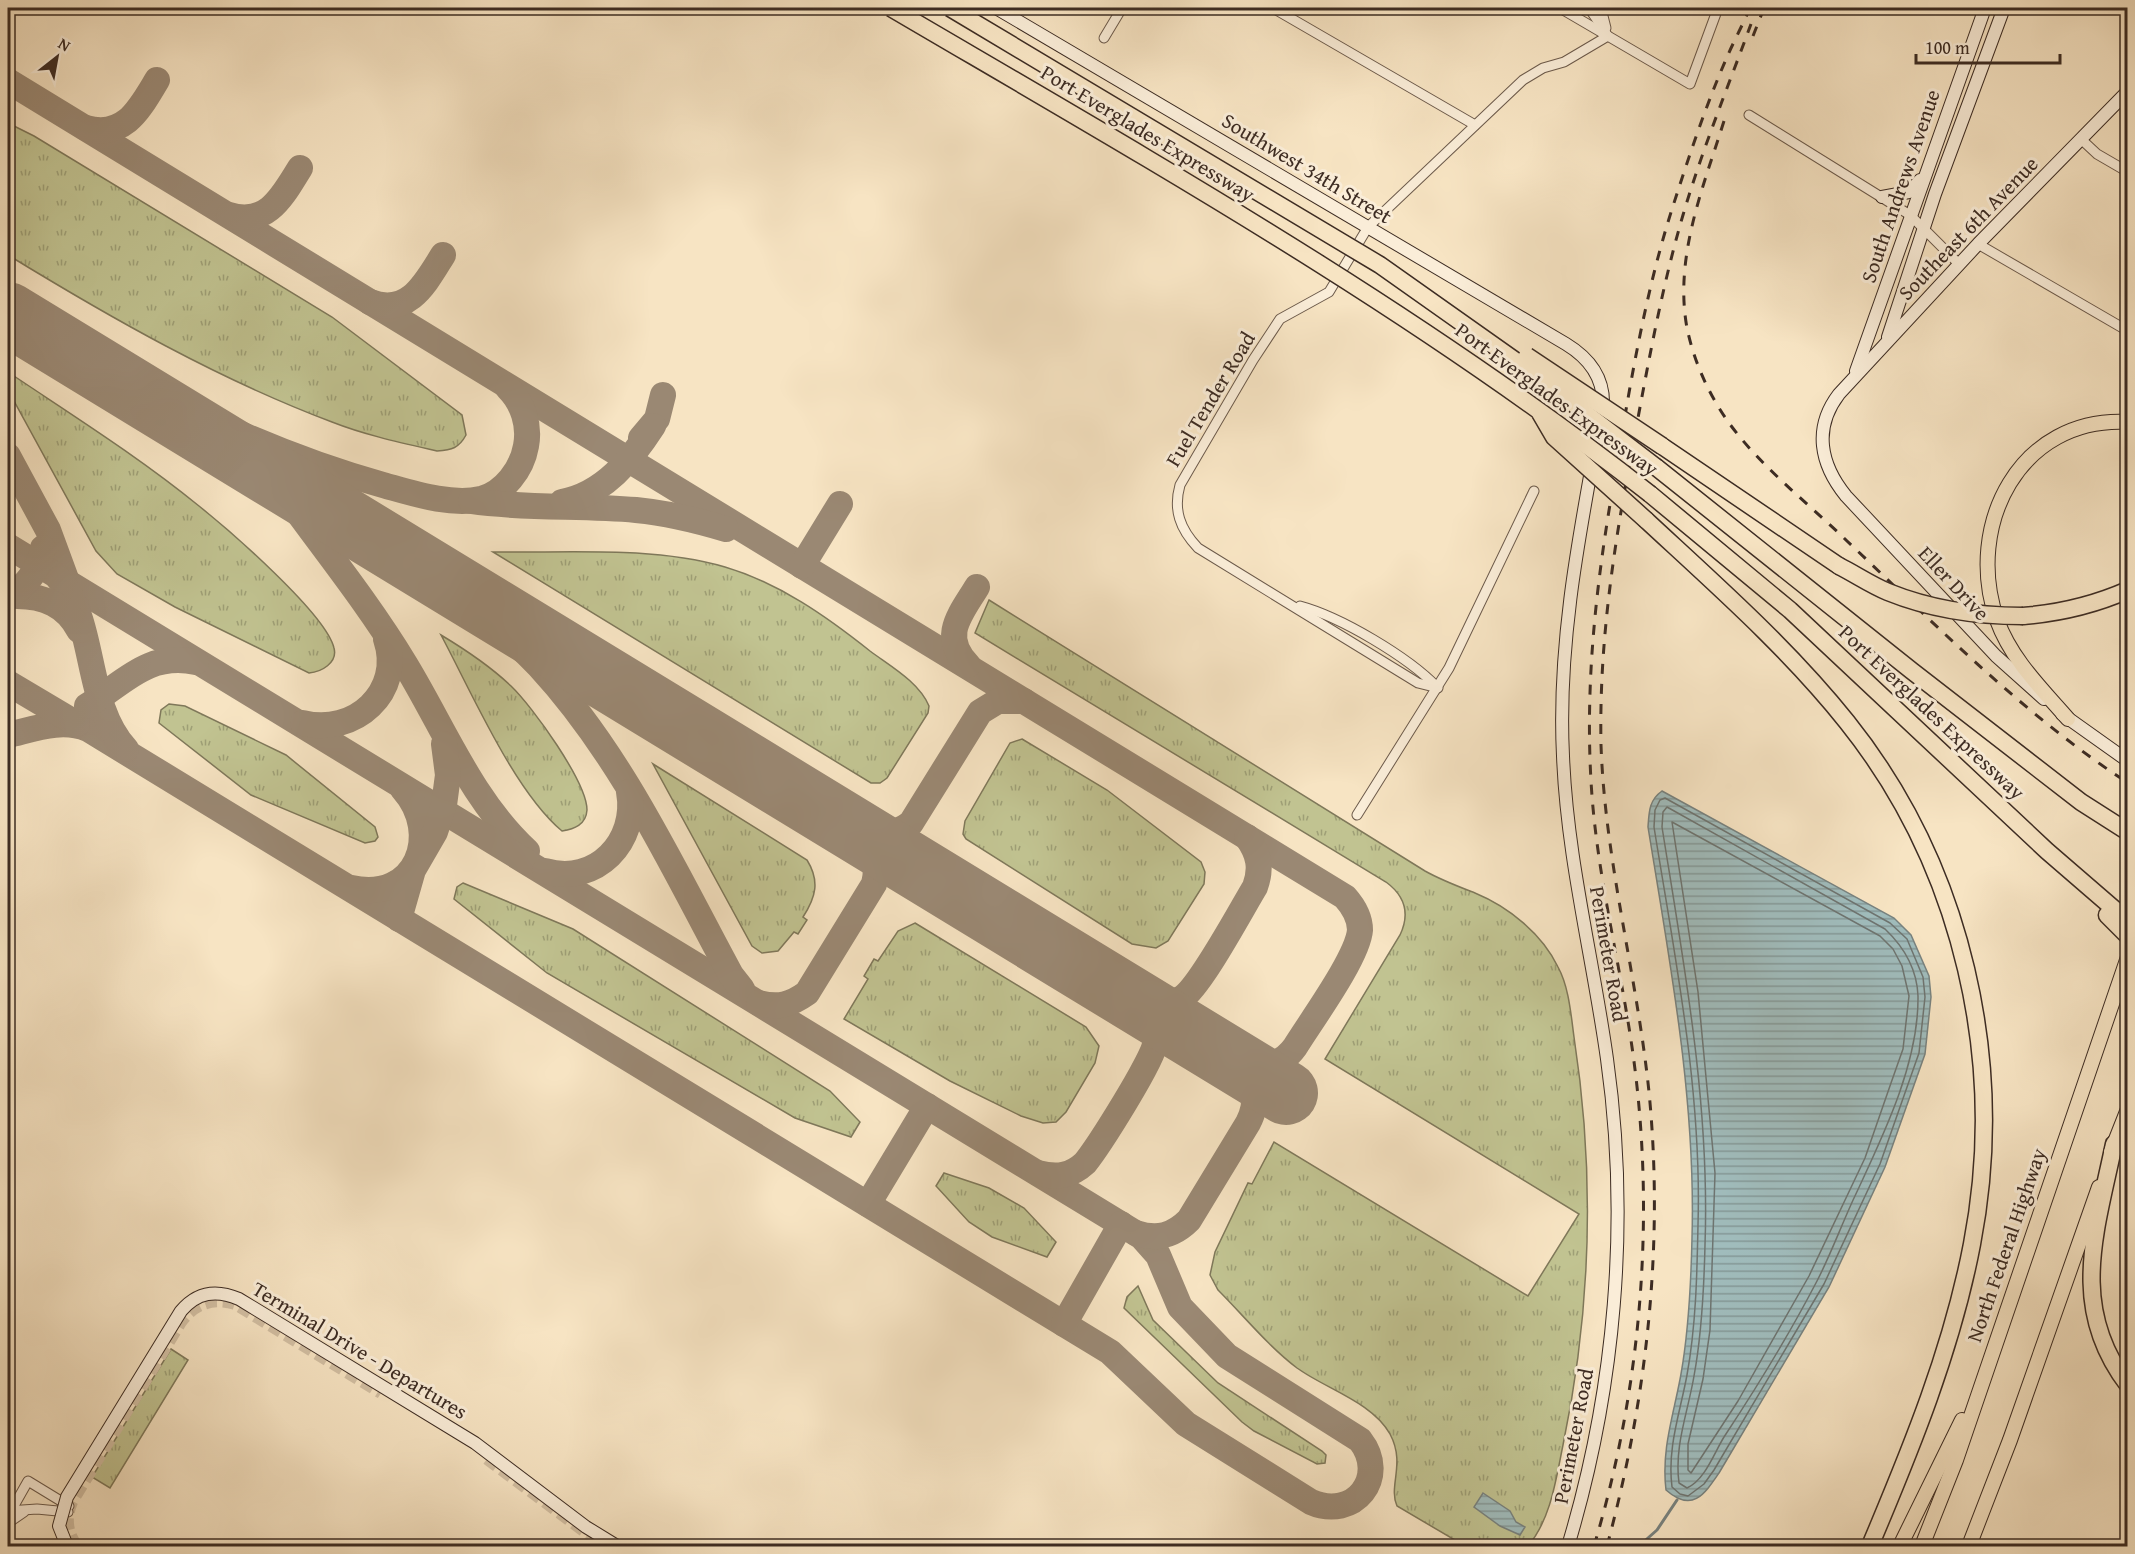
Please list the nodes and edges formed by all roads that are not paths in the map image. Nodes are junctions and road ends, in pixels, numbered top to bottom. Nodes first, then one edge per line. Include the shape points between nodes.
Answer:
1 (891, 8) edge
2 (950, 8) edge
3 (996, 8) edge
4 (1122, 8) edge
5 (1273, 8) edge
6 (1560, 8) edge
7 (1589, 8) edge
8 (1601, 8) edge
9 (1718, 8) edge
10 (1985, 8) edge
11 (2004, 8) edge
12 (1608, 36) junction
13 (1104, 38) dead end
14 (2127, 92) edge
15 (1749, 115) dead end
16 (1475, 125) junction
17 (2082, 140) junction
18 (2127, 172) edge
19 (1924, 174) junction
20 (1882, 197) junction
21 (1910, 215) junction
22 (1368, 227) junction
23 (1925, 228) junction
24 (1978, 244) junction
25 (1959, 264) junction
26 (1423, 294) junction
27 (2127, 331) edge
28 (1887, 341) junction
29 (1594, 369) joint
30 (1854, 378) junction
31 (1839, 394) joint
32 (1536, 407) junction
33 (2127, 422) edge
34 (1534, 491) dead end
35 (2127, 590) edge
36 (1438, 688) junction
37 (2068, 719) junction
38 (2127, 760) edge
39 (2081, 802) junction
40 (1357, 815) dead end
41 (2127, 832) edge
42 (2127, 841) edge
43 (2047, 850) junction
44 (2127, 921) edge
45 (2127, 936) edge
46 (2127, 949) edge
47 (2127, 957) edge
48 (2121, 975) junction
49 (2127, 1109) edge
50 (2114, 1144) junction
51 (2127, 1385) edge
52 (1979, 1389) junction
53 (1894, 1489) junction
54 (29, 1509) junction
55 (9, 1511) edge
56 (8, 1523) edge
57 (67, 1546) edge
58 (617, 1546) edge
59 (1568, 1546) edge
60 (1860, 1546) edge
61 (1870, 1546) edge
62 (1900, 1546) edge
63 (1922, 1546) edge
64 (1969, 1546) edge

1 - 32 highway, Port Everglades Expressway, bridge via 1267,230
2 - 26 highway, Port Everglades Expressway, bridge
3 - 22 street, Southwest 34th Street
4 - 13 street
5 - 16 street
6 - 12 street
7 - 12 street
8 - 12 street
9 - 12 street via 1690,84
10 - 19 street, South Andrews Avenue
11 - 23 street, South Andrews Avenue
12 - 16 street, Fuel Tender Road via 1524,80
14 - 17 street, Southeast 6th Avenue
15 - 20 street
16 - 22 street, Fuel Tender Road
17 - 18 street
17 - 24 street, Southeast 6th Avenue
19 - 20 street via 1909,192
19 - 21 street, South Andrews Avenue
20 - 21 street
21 - 23 street
21 - 30 street, South Andrews Avenue
22 - 29 street, Southwest 34th Street via 1575,349
22 - 36 street, Fuel Tender Road via 1329,292 1280,319 1195,458 1178,493 1179,521 1198,548 1418,683
23 - 25 street
23 - 28 street, South Andrews Avenue
24 - 25 street, Southeast 6th Avenue
24 - 27 street
25 - 28 street, Southeast 6th Avenue
26 - 35 highway, bridge via 1538,363 1839,566 1889,592 1944,608 2024,616 2090,605
26 - 39 highway, Port Everglades Expressway, bridge via 1656,467
28 - 30 street, Southeast 6th Avenue
29 - 59 street, Perimeter Road via 1601,383 1603,405 1575,566 1562,721 1569,837 1608,1062 1617,1228 1606,1373 1590,1460
30 - 31 street, Southeast 6th Avenue
31 - 37 street, Eller Drive via 1826,413 1821,440 1838,487 1996,656
32 - 43 highway, Port Everglades Expressway, bridge via 1650,494 1824,640
32 - 53 highway, bridge via 1554,437 1646,519 1798,668 1858,738 1889,783 1925,849 1952,917 1977,1023 1984,1097 1982,1170 1955,1317
33 - 37 main road via 2082,425 2044,444 2008,485 1992,527 1988,576 1997,619 2021,664
34 - 36 street
36 - 40 street
37 - 38 street, Eller Drive
39 - 41 highway, Port Everglades Expressway
39 - 42 highway
43 - 44 highway, Port Everglades Expressway
43 - 45 highway
46 - 48 main road
47 - 48 main road, North Federal Highway
48 - 52 main road, North Federal Highway
49 - 50 main road
50 - 51 highway via 2090,1289 2097,1329
50 - 64 main road
52 - 62 main road
52 - 63 main road, North Federal Highway
53 - 60 highway
53 - 61 highway
54 - 55 street
54 - 55 street via 69,1510 28,1481
54 - 56 street
57 - 58 street, Terminal Drive - Departures, bridge via 59,1526 67,1497 181,1311 199,1296 218,1292 239,1299 475,1443

